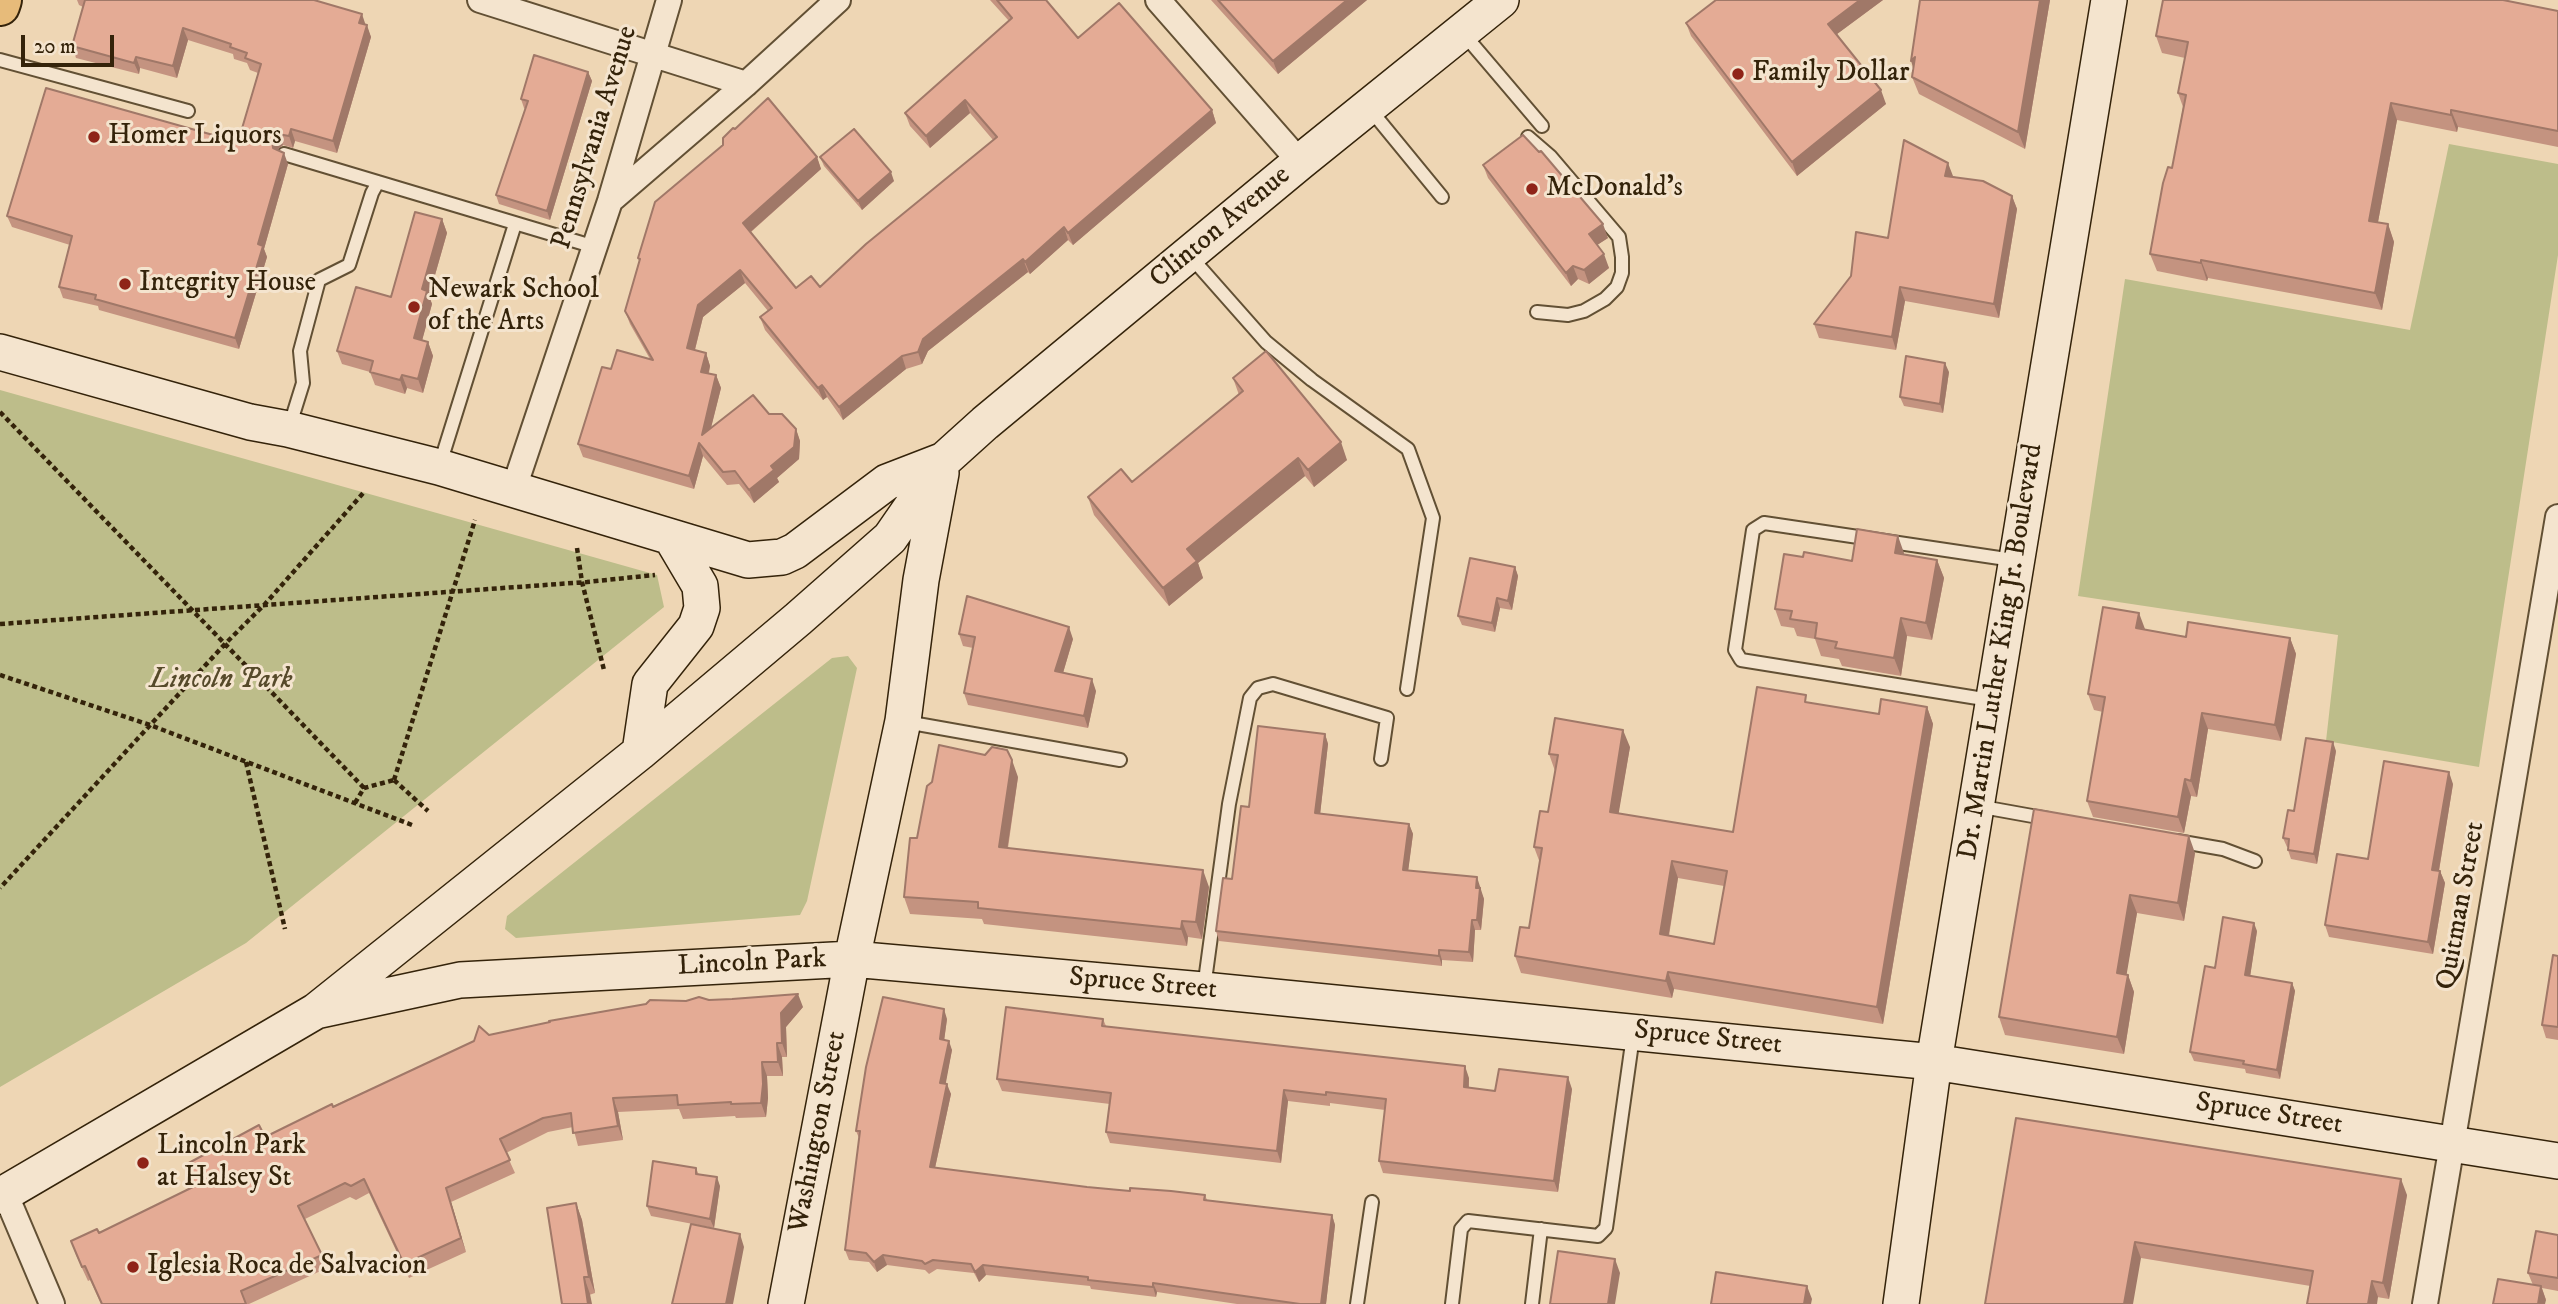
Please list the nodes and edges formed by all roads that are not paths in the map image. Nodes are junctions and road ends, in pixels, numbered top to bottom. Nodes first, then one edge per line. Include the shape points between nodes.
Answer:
1 (2, 0) edge
2 (480, 0) edge
3 (668, 0) edge
4 (838, 0) edge
5 (1158, 0) edge
6 (1501, 0) edge
7 (2109, 0) edge
8 (0, 6) edge
9 (1462, 32) junction
10 (653, 55) junction
11 (0, 60) edge
12 (746, 84) junction
13 (1369, 108) junction
14 (188, 111) dead end
15 (1542, 126) dead end
16 (1528, 137) edge
17 (284, 154) edge
18 (1300, 162) junction
19 (377, 182) junction
20 (1443, 197) dead end
21 (610, 201) junction
22 (515, 224) junction
23 (595, 247) junction
24 (1189, 256) junction
25 (1537, 312) dead end
26 (0, 352) edge
27 (288, 429) junction
28 (944, 460) junction
29 (439, 467) junction
30 (513, 491) junction
31 (2558, 517) edge
32 (671, 537) junction
33 (2017, 561) junction
34 (1407, 690) dead end
35 (1994, 701) junction
36 (902, 721) junction
37 (640, 752) junction
38 (1381, 759) dead end
39 (1120, 760) dead end
40 (1977, 806) junction
41 (2065, 821) edge
42 (2170, 840) edge
43 (2255, 861) dead end
44 (852, 960) junction
45 (1203, 990) junction
46 (316, 1011) junction
47 (1633, 1032) junction
48 (1934, 1062) junction
49 (2452, 1144) junction
50 (2558, 1161) edge
51 (3, 1195) edge
52 (1372, 1202) dead end
53 (1541, 1228) junction
54 (52, 1304) edge
55 (786, 1304) edge
56 (1357, 1304) edge
57 (1452, 1304) edge
58 (1532, 1304) edge
59 (1900, 1304) edge
60 (2425, 1304) edge

1 - 8 main road
2 - 10 street
3 - 10 street, Pennsylvania Avenue
4 - 12 street
5 - 18 street
6 - 9 main road, Clinton Avenue
7 - 33 main road, Dr. Martin Luther King Jr. Boulevard
9 - 13 main road, Clinton Avenue
9 - 15 lane
10 - 12 street
10 - 21 street, Pennsylvania Avenue
11 - 14 lane
12 - 21 street
13 - 18 main road, Clinton Avenue
13 - 20 lane
16 - 25 lane via 1619,237 1622,257 1622,273 1605,299 1568,315
17 - 19 lane
18 - 24 main road, Clinton Avenue
19 - 22 lane
19 - 27 lane via 349,265 319,281 300,351 303,383
21 - 23 street, Pennsylvania Avenue
22 - 23 lane
22 - 29 lane
23 - 30 street, Pennsylvania Avenue
24 - 28 main road, Clinton Avenue
24 - 34 lane via 1266,342 1408,449 1433,518
26 - 27 main road
27 - 29 main road
28 - 32 main road via 887,482 782,557 748,560
28 - 36 main road, Lincoln Park via 921,580
28 - 37 main road, Lincoln Park via 890,538
29 - 30 main road
30 - 32 main road
31 - 49 street, Quitman Street
32 - 37 main road via 700,586 702,608 696,626 650,684
33 - 35 main road, Dr. Martin Luther King Jr. Boulevard
33 - 35 lane via 1764,523 1754,530 1735,650 1741,660
35 - 40 main road, Dr. Martin Luther King Jr. Boulevard
36 - 39 lane
36 - 44 main road, Lincoln Park
37 - 46 main road, Lincoln Park
38 - 45 lane via 1387,718 1273,684 1258,688 1250,698 1229,804
40 - 41 lane
40 - 48 main road, Dr. Martin Luther King Jr. Boulevard
42 - 43 lane via 2223,849
44 - 45 main road, Spruce Street
44 - 46 main road, Lincoln Park via 460,980
44 - 55 main road, Washington Street
45 - 47 main road, Spruce Street
46 - 51 main road, Lincoln Park
47 - 48 main road, Spruce Street
47 - 53 lane via 1606,1228 1598,1237
48 - 49 main road, Spruce Street
48 - 59 main road, Dr. Martin Luther King Jr. Boulevard
49 - 50 main road, Spruce Street
49 - 60 street, Quitman Street
51 - 54 street
52 - 56 lane
53 - 57 lane via 1468,1221 1461,1229
53 - 58 lane

